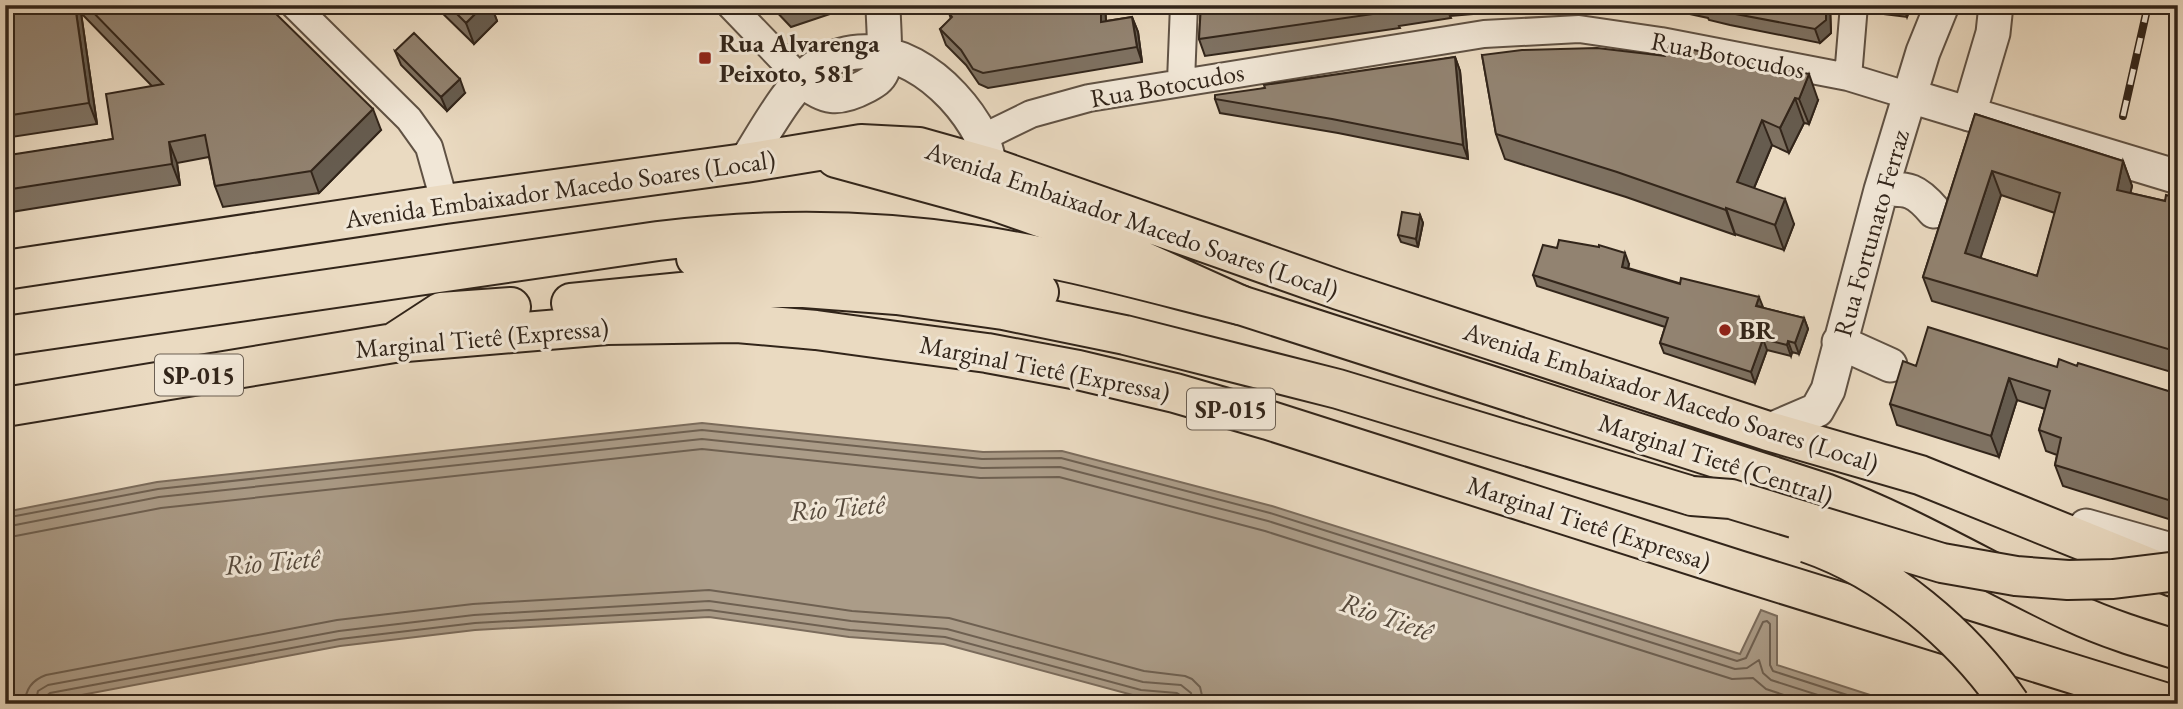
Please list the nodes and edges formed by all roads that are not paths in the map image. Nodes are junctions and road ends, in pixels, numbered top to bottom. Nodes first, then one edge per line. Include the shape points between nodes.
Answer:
1 (294, 5) edge
2 (730, 5) edge
3 (883, 5) edge
4 (1184, 5) edge
5 (1854, 5) edge
6 (1942, 5) edge
7 (1996, 5) edge
8 (883, 52) junction
9 (1848, 77) junction
10 (801, 79) junction
11 (1181, 81) junction
12 (1910, 96) junction
13 (1969, 114) junction
14 (816, 152) junction
15 (986, 152) junction
16 (746, 163) junction
17 (2178, 177) edge
18 (1881, 190) junction
19 (445, 204) junction
20 (1934, 211) dead end
21 (596, 249) junction
22 (5, 271) edge
23 (1240, 305) junction
24 (5, 335) edge
25 (1839, 342) junction
26 (394, 343) junction
27 (1890, 365) dead end
28 (1338, 389) junction
29 (5, 407) edge
30 (1768, 431) junction
31 (1964, 492) junction
32 (1692, 496) junction
33 (2178, 551) edge
34 (2178, 571) edge
35 (2178, 579) edge
36 (2178, 650) edge
37 (2010, 704) edge
38 (2170, 704) edge

1 - 19 street via 408,119 429,147
2 - 10 street
3 - 8 street
4 - 11 street
5 - 9 street
6 - 12 street, Rua Fortunato Ferraz
7 - 13 street via 1993,33
8 - 10 street via 878,79 840,97 815,91
8 - 15 street via 919,67 940,83 963,107
9 - 11 street, Rua Botocudos via 1579,29 1483,34
9 - 12 street, Rua Botocudos
10 - 16 street
11 - 15 street, Rua Botocudos via 1031,114
12 - 13 street, Rua Botocudos
12 - 18 street, Rua Fortunato Ferraz
13 - 17 street, Rua Botocudos
14 - 15 highway, Avenida Embaixador Macedo Soares (Local) via 861,144
14 - 16 highway, Avenida Embaixador Macedo Soares (Local)
14 - 23 highway via 963,192 1065,226
15 - 30 highway, Avenida Embaixador Macedo Soares (Local) via 1339,290
16 - 19 highway, Avenida Embaixador Macedo Soares (Local)
18 - 20 street via 1913,192
18 - 25 street, Rua Fortunato Ferraz
19 - 22 highway, Avenida Embaixador Macedo Soares (Local)
21 - 23 highway via 705,235 810,230 916,236 1035,256
21 - 24 highway
21 - 28 highway via 678,258 891,267 969,277 1094,304 1287,355
23 - 36 highway, Marginal Tietê (Central) via 1825,493 1898,523 2074,613
25 - 27 street
25 - 30 street, Rua Fortunato Ferraz via 1828,390 1817,410
26 - 28 highway via 441,312 722,288 804,288 897,295 1027,314
26 - 29 highway, Marginal Tietê (Expressa) / SP-015
26 - 38 highway, Marginal Tietê (Expressa) / SP-015 via 607,325 737,323 987,353 1077,370 1255,416
28 - 32 highway
30 - 31 highway, Avenida Embaixador Macedo Soares (Local)
31 - 33 street
31 - 35 highway, Avenida Embaixador Macedo Soares (Local)
32 - 34 highway, bridge via 1731,499 1942,563 2016,576 2113,579
32 - 37 highway, bridge via 1728,515 1819,547 1874,575 1938,622

